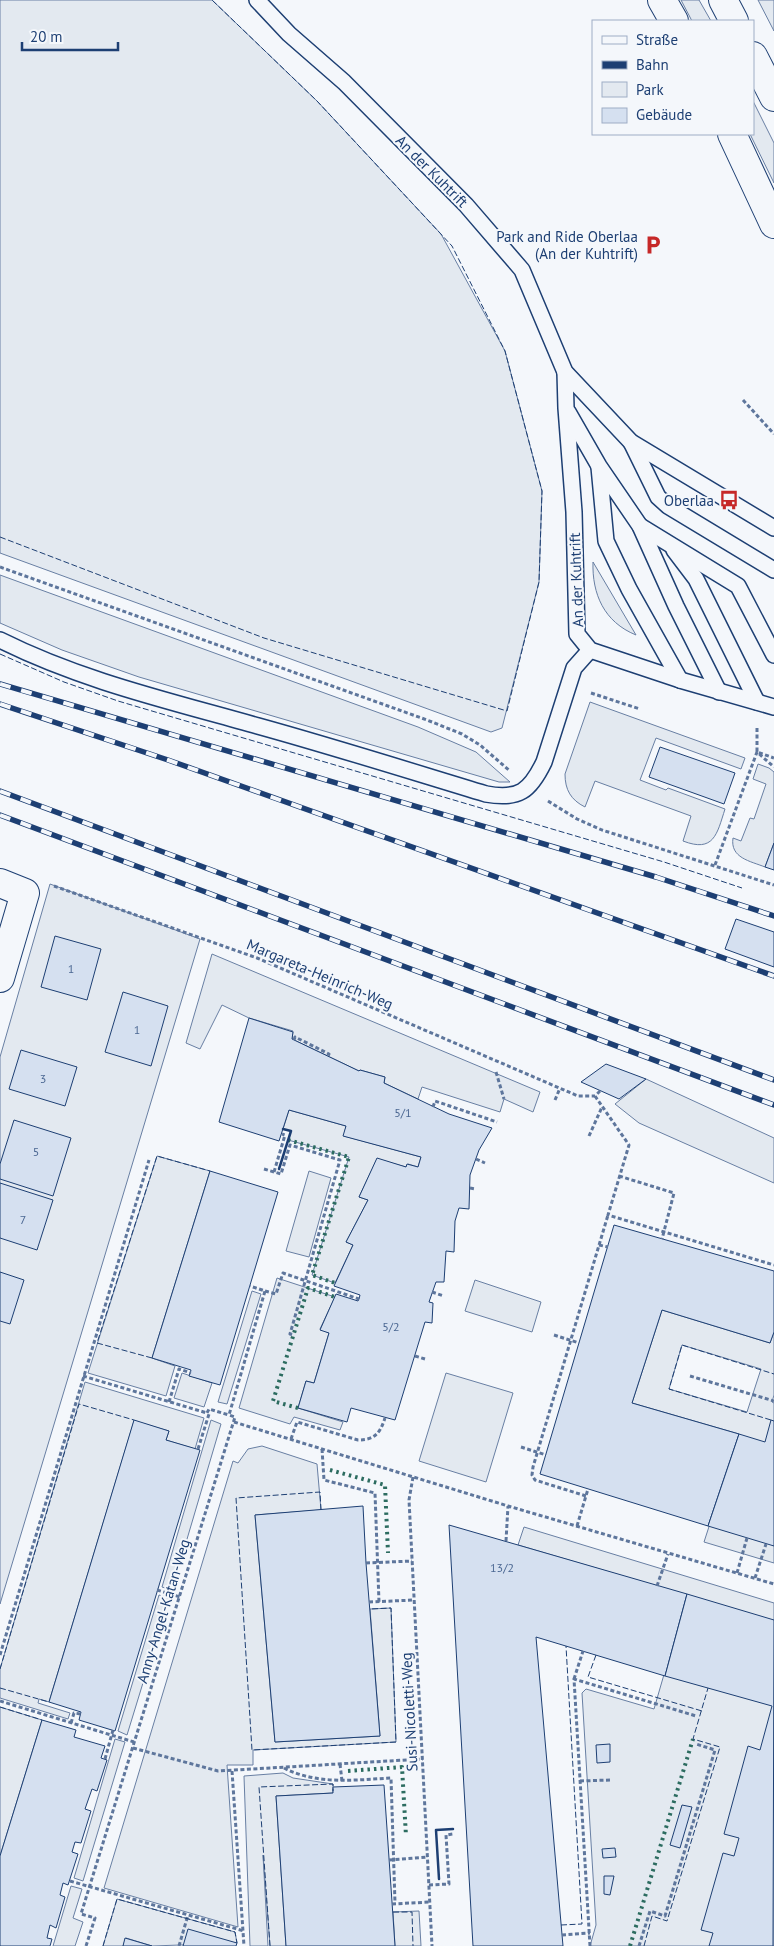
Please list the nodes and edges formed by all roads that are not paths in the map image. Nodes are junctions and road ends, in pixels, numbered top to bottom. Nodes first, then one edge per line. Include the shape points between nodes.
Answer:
1 (257, 0) edge
2 (662, 0) edge
3 (722, 0) edge
4 (673, 20) edge
5 (733, 20) edge
6 (754, 58) edge
7 (774, 97) edge
8 (732, 135) edge
9 (774, 224) edge
10 (565, 372) junction
11 (566, 408) junction
12 (631, 442) junction
13 (599, 466) junction
14 (640, 526) junction
15 (774, 528) edge
16 (669, 543) junction
17 (774, 570) edge
18 (0, 640) edge
19 (590, 650) junction
20 (774, 655) edge
21 (680, 680) junction
22 (719, 692) junction
23 (757, 702) junction
24 (774, 708) edge
25 (0, 883) edge
26 (0, 978) edge

1 - 10 lane, An der Kuhtrift via 466,205 522,270
2 - 4 main road
3 - 5 main road
6 - 7 main road
8 - 9 main road
10 - 11 lane, An der Kuhtrift
10 - 12 lane, An der Kuhtrift
11 - 13 lane
11 - 19 lane, An der Kuhtrift via 574,512 577,634
12 - 15 lane, An der Kuhtrift
12 - 17 lane via 658,496 668,506
13 - 14 lane
13 - 21 lane via 606,541
14 - 16 lane
14 - 22 lane
16 - 20 lane via 738,586
16 - 23 lane via 696,579
18 - 19 lane via 48,662 127,690 505,797 530,786 544,762 574,668
19 - 21 lane
21 - 22 lane
22 - 23 lane
23 - 24 lane
25 - 26 main road via 25,893

